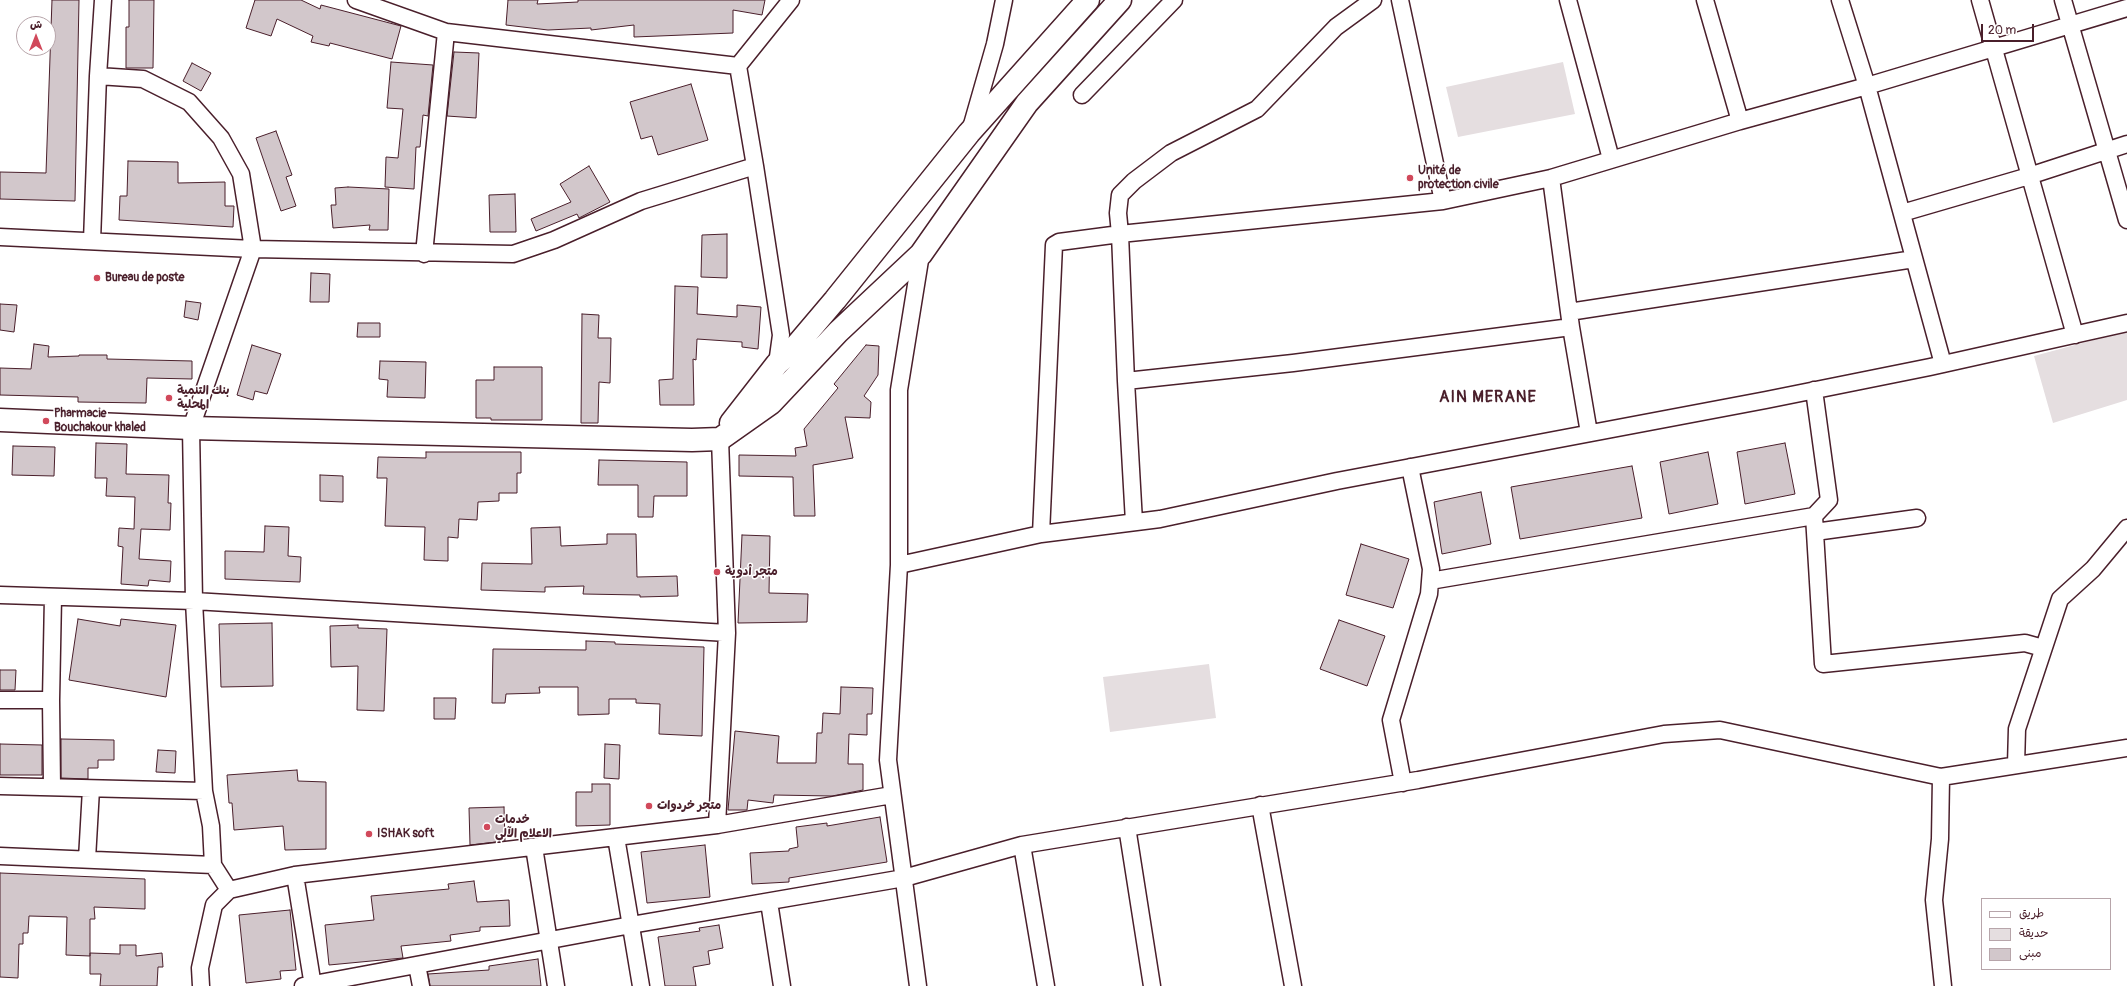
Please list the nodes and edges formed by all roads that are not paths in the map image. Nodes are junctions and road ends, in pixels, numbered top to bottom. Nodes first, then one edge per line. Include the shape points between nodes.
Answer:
1 (103, 0) edge
2 (356, 0) edge
3 (790, 0) edge
4 (1004, 0) edge
5 (1088, 0) edge
6 (1120, 0) edge
7 (1174, 0) edge
8 (1373, 0) edge
9 (1400, 0) edge
10 (1568, 0) edge
11 (1705, 0) edge
12 (1840, 0) edge
13 (1980, 0) edge
14 (2063, 0) edge
15 (2127, 8) edge
16 (2070, 25) junction
17 (446, 32) junction
18 (1993, 47) junction
19 (738, 66) junction
20 (98, 76) junction
21 (1867, 86) junction
22 (1082, 95) dead end
23 (1740, 121) junction
24 (969, 133) junction
25 (2127, 144) edge
26 (2106, 150) junction
27 (1611, 159) junction
28 (755, 166) junction
29 (2029, 176) junction
30 (1551, 178) junction
31 (1443, 201) junction
32 (1902, 213) junction
33 (2127, 220) edge
34 (1120, 234) junction
35 (0, 237) edge
36 (92, 241) junction
37 (253, 250) junction
38 (424, 254) junction
39 (921, 254) junction
40 (1914, 260) junction
41 (1570, 320) junction
42 (2127, 323) edge
43 (2076, 334) junction
44 (777, 364) junction
45 (1943, 364) junction
46 (1126, 381) junction
47 (1814, 390) junction
48 (0, 420) edge
49 (191, 428) junction
50 (1589, 433) junction
51 (720, 439) junction
52 (1410, 467) junction
53 (1814, 516) junction
54 (1917, 518) dead end
55 (1134, 522) junction
56 (1815, 532) junction
57 (1041, 534) junction
58 (2124, 538) edge
59 (899, 565) junction
60 (1430, 581) junction
61 (0, 595) edge
62 (53, 597) junction
63 (194, 601) junction
64 (726, 633) junction
65 (2043, 648) junction
66 (0, 700) edge
67 (51, 700) junction
68 (2127, 748) edge
69 (2016, 764) junction
70 (1941, 777) junction
71 (1403, 783) junction
72 (0, 786) edge
73 (52, 787) junction
74 (91, 789) junction
75 (204, 791) junction
76 (892, 795) junction
77 (1260, 805) junction
78 (716, 825) junction
79 (1127, 827) junction
80 (616, 837) junction
81 (1022, 845) junction
82 (534, 847) junction
83 (0, 856) edge
84 (87, 859) junction
85 (213, 865) junction
86 (295, 875) junction
87 (904, 878) junction
88 (229, 890) junction
89 (769, 902) junction
90 (631, 925) junction
91 (548, 941) junction
92 (417, 965) junction
93 (310, 985) edge
94 (201, 986) edge
95 (421, 986) edge
96 (556, 986) edge
97 (641, 986) edge
98 (782, 986) edge
99 (918, 986) edge
100 (1046, 986) edge
101 (1152, 986) edge
102 (1293, 986) edge
103 (1943, 986) edge

1 - 20 street
2 - 17 street
3 - 19 street
4 - 24 street via 995,44
5 - 24 main road
6 - 39 main road via 1026,104
7 - 22 street
8 - 34 street via 1336,27 1257,109 1171,153 1134,182 1120,195
9 - 31 street
10 - 27 street
11 - 23 street
12 - 21 street
13 - 18 street
14 - 16 street
15 - 16 street
16 - 18 street
16 - 26 street
17 - 19 street
17 - 38 street
18 - 21 street
18 - 29 street
19 - 28 street
20 - 36 street
20 - 37 street via 143,79 189,102 221,138 241,174
21 - 23 street
21 - 32 street
23 - 27 street
24 - 44 main road via 835,300
25 - 26 street
26 - 29 street
26 - 33 street
27 - 30 street
28 - 38 street via 641,201 554,240 513,254
28 - 44 street via 781,334
29 - 32 street
29 - 43 street
30 - 31 street
30 - 41 street
31 - 34 street
32 - 40 street
34 - 46 street
34 - 57 street via 1059,242 1054,245
35 - 36 street
36 - 37 street
37 - 38 street
37 - 49 street
39 - 51 main road via 838,332 771,403
39 - 59 street via 899,390
40 - 41 street
40 - 45 street
41 - 46 street via 1293,363
41 - 50 street
42 - 43 street
43 - 45 street
44 - 51 main road
45 - 47 street
46 - 55 street
47 - 50 street
47 - 53 street via 1829,500
48 - 49 main road
49 - 51 main road
49 - 63 street
50 - 52 street
51 - 64 street
52 - 55 street via 1160,519
52 - 60 street via 1431,569
53 - 56 street
53 - 60 street
54 - 56 street
55 - 57 street
56 - 65 street via 1824,664 2025,643
57 - 59 street
58 - 65 street via 2060,598
59 - 76 street via 888,760
60 - 71 street via 1429,594 1391,720
61 - 62 street
62 - 63 street
62 - 67 street
63 - 64 street
63 - 75 street
64 - 78 street
65 - 69 street via 2017,729
66 - 67 street
67 - 73 street
68 - 69 street
69 - 70 street
70 - 71 street via 1720,730 1664,734
70 - 103 street via 1940,839 1934,900
71 - 77 street
72 - 73 street
73 - 74 street
74 - 75 street
74 - 84 street
75 - 85 street via 211,826
76 - 78 street
76 - 87 street
77 - 79 street
77 - 102 street
78 - 80 street
79 - 81 street
79 - 101 street
80 - 82 street
80 - 90 street
81 - 87 street
81 - 100 street
82 - 86 street
82 - 91 street
83 - 84 street
84 - 85 street
85 - 88 street
86 - 88 street
86 - 93 street
87 - 89 street
87 - 99 street
88 - 94 street via 214,905 200,968
89 - 90 street
89 - 98 street
90 - 91 street
90 - 97 street
91 - 92 street
91 - 96 street
92 - 93 street
92 - 95 street

